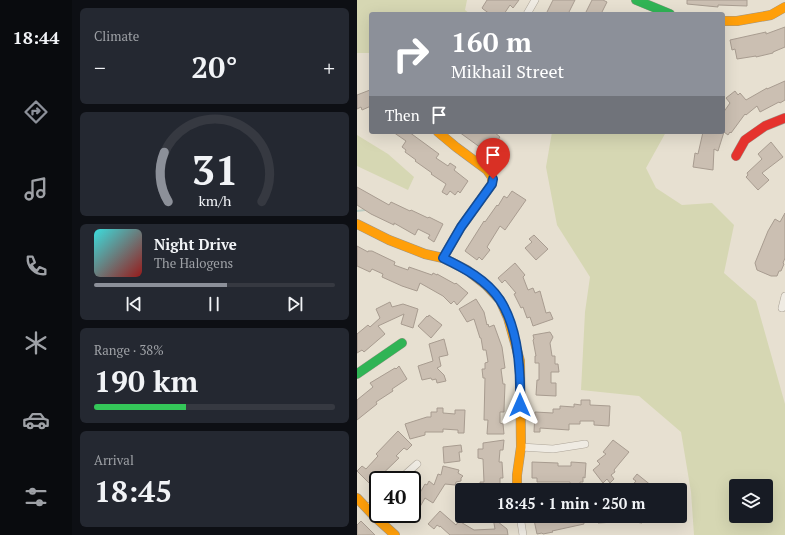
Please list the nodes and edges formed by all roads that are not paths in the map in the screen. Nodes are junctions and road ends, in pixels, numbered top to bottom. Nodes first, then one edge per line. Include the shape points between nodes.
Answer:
1 (535, 0) edge
2 (636, 0) edge
3 (785, 7) edge
4 (528, 12) edge
5 (665, 12) edge
6 (725, 21) edge
7 (785, 118) edge
8 (440, 134) edge
9 (736, 156) dead end
10 (357, 224) edge
11 (443, 258) junction
12 (785, 296) edge
13 (782, 308) dead end
14 (402, 343) dead end
15 (357, 374) edge
16 (585, 444) dead end
17 (521, 448) junction
18 (417, 464) dead end
19 (409, 471) edge
20 (517, 483) edge
21 (357, 498) edge
22 (367, 509) joint
23 (521, 523) edge
24 (395, 535) edge
25 (523, 535) edge

1 - 4 street
2 - 5 street
3 - 6 street via 771,15
7 - 9 street via 765,126 745,140
8 - 11 street via 457,149 485,167 493,179
10 - 11 street via 389,240
11 - 17 street via 467,270 486,285 500,300 508,318 520,361
12 - 13 street
14 - 15 street
16 - 17 street
17 - 20 street
18 - 19 street
21 - 22 street
22 - 24 street
23 - 25 street

